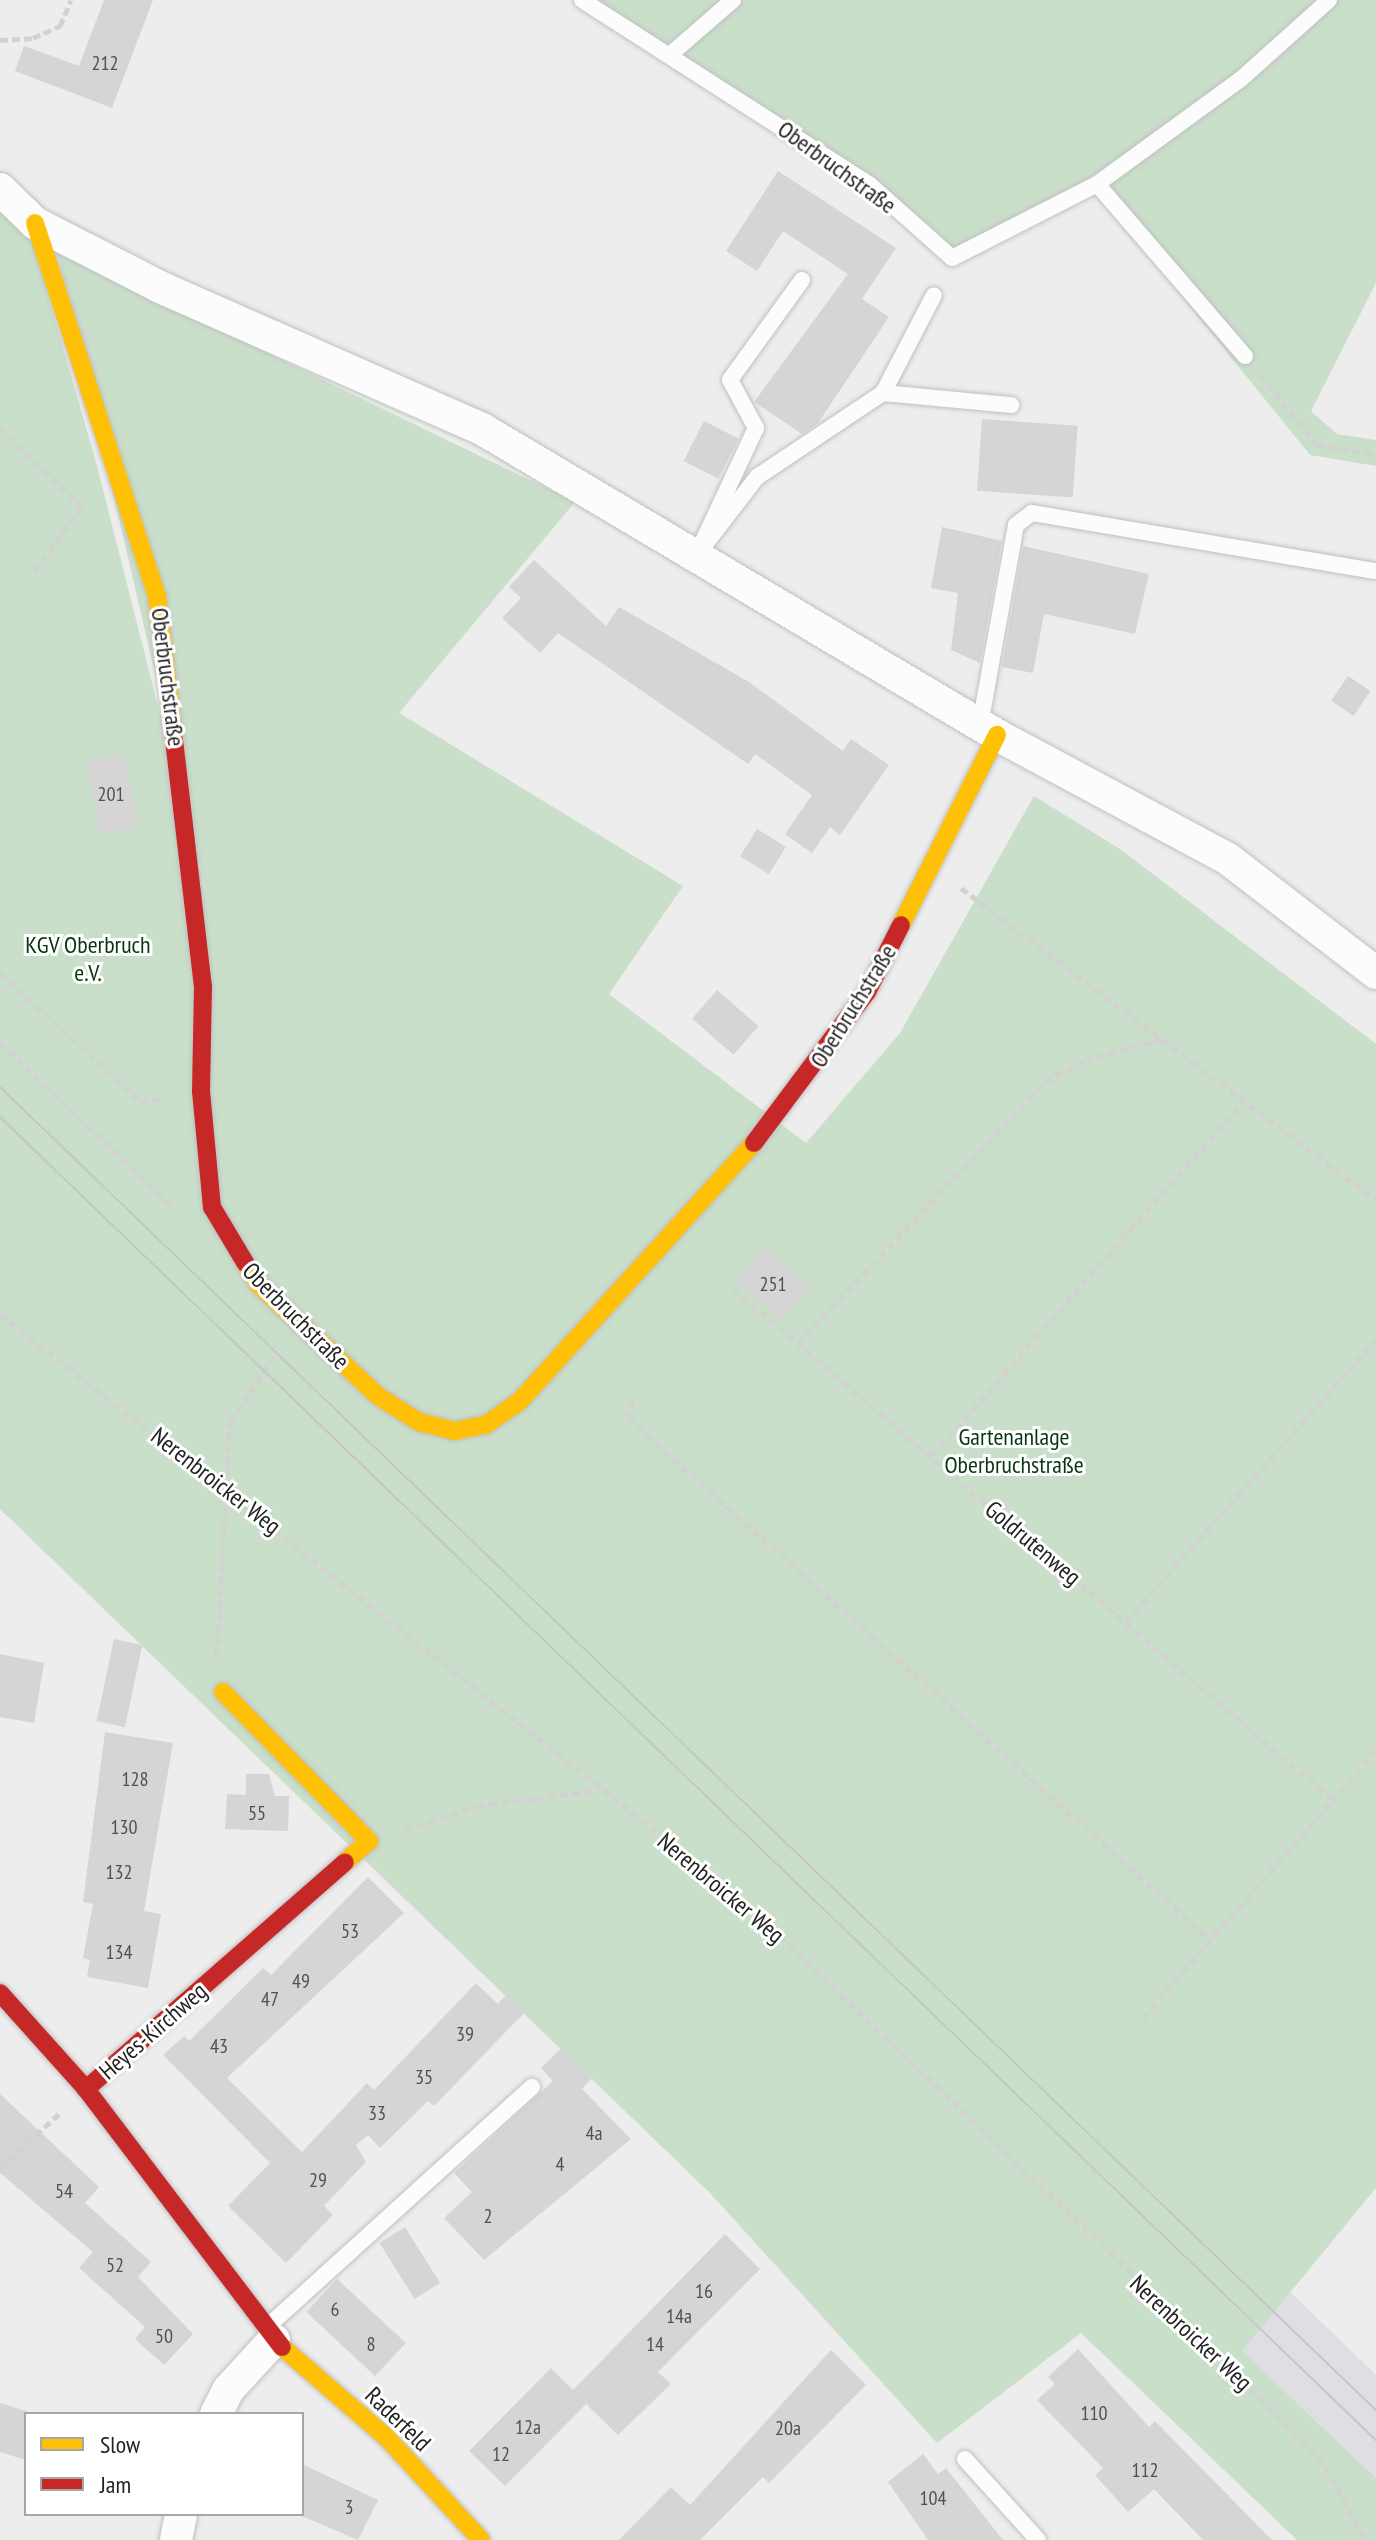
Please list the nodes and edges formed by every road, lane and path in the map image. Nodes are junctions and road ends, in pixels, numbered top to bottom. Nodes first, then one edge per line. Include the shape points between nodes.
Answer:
1 (71, 0) edge
2 (582, 0) edge
3 (733, 0) edge
4 (1329, 0) edge
5 (0, 40) edge
6 (672, 53) junction
7 (1097, 184) junction
8 (0, 189) edge
9 (35, 223) junction
10 (802, 280) dead end
11 (934, 295) dead end
12 (1245, 356) joint
13 (883, 393) junction
14 (1011, 405) dead end
15 (0, 427) edge
16 (1376, 454) edge
17 (696, 556) junction
18 (1376, 571) edge
19 (30, 577) dead end
20 (989, 730) junction
21 (932, 868) junction
22 (0, 972) edge
23 (1376, 973) edge
24 (1163, 1040) junction
25 (0, 1042) edge
26 (201, 1091) junction
27 (1245, 1100) junction
28 (1376, 1200) edge
29 (185, 1219) dead end
30 (733, 1288) dead end
31 (0, 1314) edge
32 (296, 1322) junction
33 (1376, 1339) edge
34 (797, 1344) junction
35 (632, 1400) dead end
36 (932, 1456) junction
37 (223, 1485) junction
38 (1126, 1622) junction
39 (223, 1692) joint
40 (1376, 1750) edge
41 (600, 1790) junction
42 (1333, 1800) junction
43 (369, 1841) junction
44 (1211, 1940) junction
45 (0, 1993) edge
46 (1143, 2018) dead end
47 (532, 2087) dead end
48 (86, 2089) junction
49 (0, 2168) edge
50 (270, 2334) junction
51 (217, 2412) edge
52 (965, 2459) dead end
53 (181, 2516) edge
54 (176, 2540) edge
55 (481, 2540) edge
56 (1038, 2540) edge
57 (1366, 2540) edge

1 - 5 path via 60,26 33,38
2 - 6 lane, Oberbruchstraße
3 - 6 lane
4 - 7 lane via 1241,79
6 - 7 lane, Oberbruchstraße via 869,184 952,258
7 - 12 lane
8 - 9 street, Oberbruchstraße
9 - 17 street, Oberbruchstraße via 482,429
9 - 26 street, Oberbruchstraße via 157,596 203,987
10 - 17 lane via 730,380 756,428
11 - 13 lane
12 - 16 path via 1317,445
13 - 14 lane
13 - 17 lane via 757,477
15 - 19 path via 82,507
17 - 20 street, Oberbruchstraße
18 - 20 lane, Oberbruchstraße via 1032,513 1016,525
20 - 21 street, Oberbruchstraße
20 - 23 street, Oberbruchstraße via 1228,859
21 - 24 path via 1030,934
21 - 32 street, Oberbruchstraße via 867,992 788,1106 519,1402 465,1429 419,1422 378,1396
22 - 26 path via 140,1102
24 - 27 path
24 - 34 path via 1085,1060 1045,1082
25 - 29 path
26 - 32 street, Oberbruchstraße via 212,1207 233,1252
27 - 28 path
27 - 36 path
30 - 34 path, Goldrutenweg
31 - 37 path, Nerenbroicker Weg
32 - 37 path via 230,1422
33 - 38 path
34 - 36 path, Goldrutenweg
35 - 44 path via 628,1418
36 - 38 path, Goldrutenweg
37 - 39 path via 217,1659
37 - 41 path, Nerenbroicker Weg
38 - 42 path, Goldrutenweg
39 - 43 street
40 - 42 path
41 - 43 path via 477,1806
41 - 57 path, Nerenbroicker Weg via 736,1894 1234,2371 1325,2467
42 - 44 path
43 - 48 street, Heyes-Kirchweg
44 - 46 path
45 - 48 street
47 - 50 lane
48 - 49 path
48 - 50 street, Heyes-Kirchweg
50 - 51 street
50 - 55 street, Raderfeld via 387,2438
52 - 56 lane
53 - 54 street

